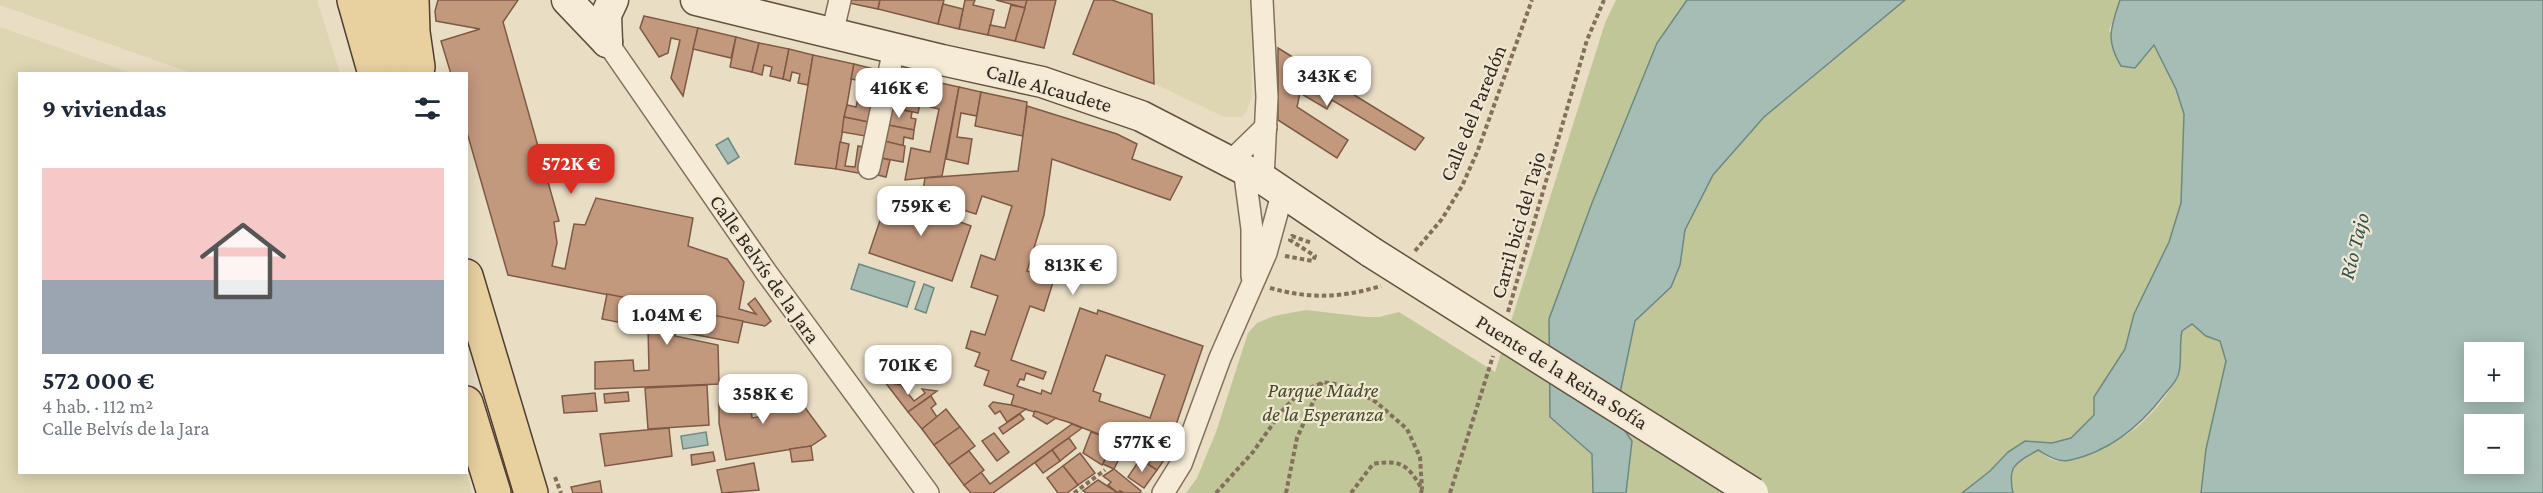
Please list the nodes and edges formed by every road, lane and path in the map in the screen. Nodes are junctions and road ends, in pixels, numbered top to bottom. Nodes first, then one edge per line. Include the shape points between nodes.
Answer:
1 (354, 0) edge
2 (382, 0) edge
3 (412, 0) edge
4 (567, 0) edge
5 (592, 0) edge
6 (613, 0) edge
7 (696, 0) edge
8 (840, 0) edge
9 (1262, 0) edge
10 (1532, 0) edge
11 (1604, 0) edge
12 (832, 34) junction
13 (607, 42) junction
14 (894, 49) junction
15 (374, 72) edge
16 (403, 72) edge
17 (419, 72) edge
18 (1266, 127) junction
19 (870, 168) dead end
20 (1256, 175) junction
21 (1290, 240) dead end
22 (1371, 252) joint
23 (1288, 257) dead end
24 (1408, 258) dead end
25 (1386, 282) dead end
26 (468, 283) edge
27 (1252, 283) junction
28 (1506, 318) dead end
29 (1496, 348) dead end
30 (1322, 382) junction
31 (468, 409) edge
32 (1105, 470) dead end
33 (1421, 491) edge
34 (494, 493) edge
35 (531, 493) edge
36 (928, 493) edge
37 (1074, 493) edge
38 (1163, 493) edge
39 (1216, 493) edge
40 (1286, 493) edge
41 (1351, 493) edge
42 (1450, 493) edge
43 (1753, 493) edge

1 - 15 main road
2 - 16 main road
3 - 17 main road
4 - 13 main road
5 - 13 main road
6 - 13 main road via 606,15
7 - 12 main road, Calle Alcaudete
8 - 12 street
9 - 18 street
10 - 24 path, Calle del Paredón via 1462,186 1442,219
11 - 28 path, Carril bici del Tajo via 1587,40
12 - 14 main road, Calle Alcaudete
13 - 36 street, Calle Belvís de la Jara via 766,272
14 - 19 street
14 - 20 main road, Calle Alcaudete via 1042,82 1141,116
18 - 20 street
18 - 20 street
20 - 22 main road, Calle Alcaudete
20 - 27 street
20 - 27 street via 1266,254
21 - 23 path via 1315,256 1313,261
22 - 43 main road, Puente de la Reina Sofía, bridge
25 - 27 path via 1349,294 1299,296
26 - 35 main road
27 - 38 street via 1181,464
29 - 42 path
30 - 33 path via 1348,386 1376,402 1407,429 1420,457
30 - 39 path via 1300,392
30 - 40 path via 1297,438
31 - 34 main road
32 - 37 path
33 - 41 path via 1411,470 1392,461 1373,464

